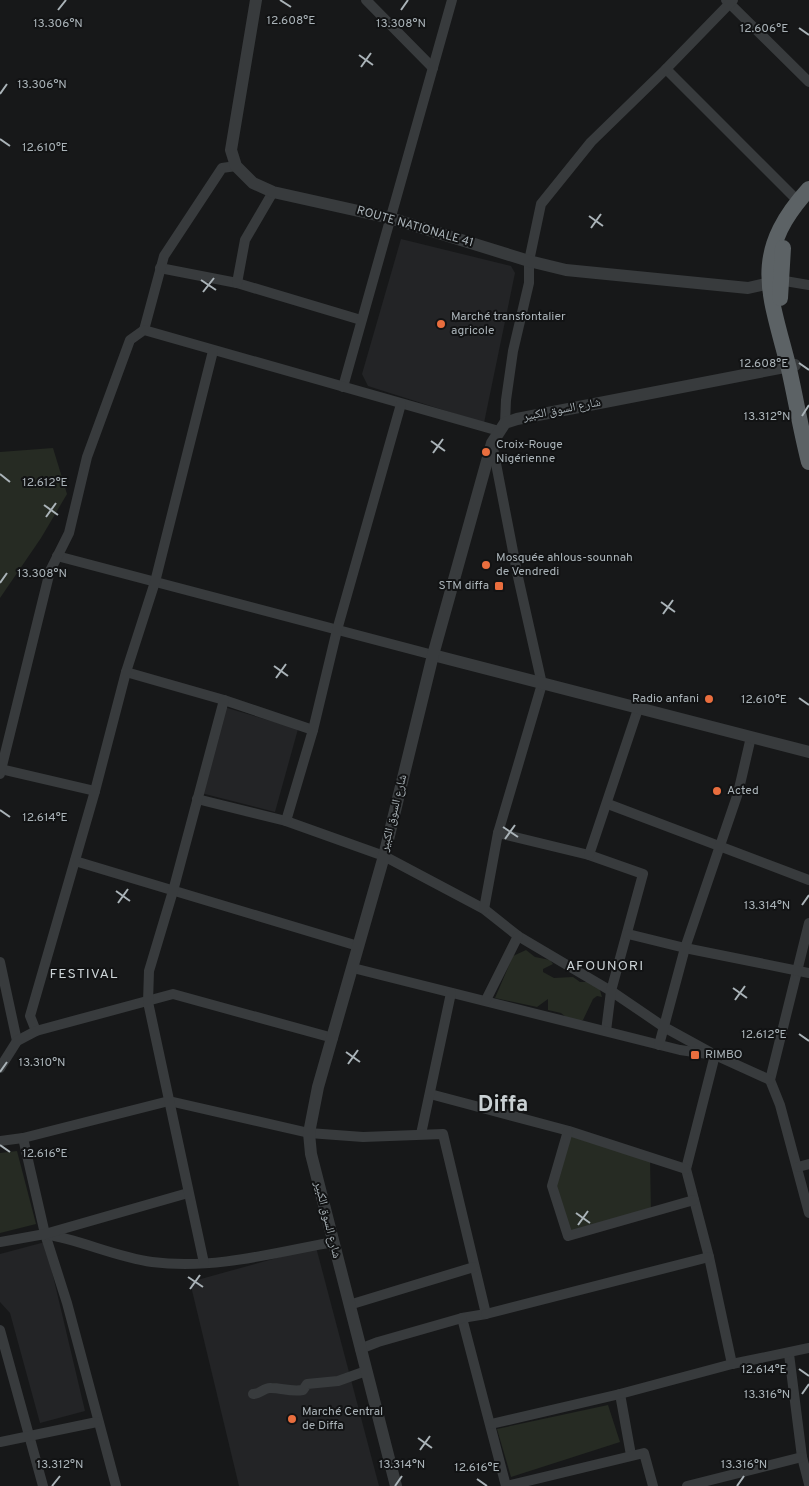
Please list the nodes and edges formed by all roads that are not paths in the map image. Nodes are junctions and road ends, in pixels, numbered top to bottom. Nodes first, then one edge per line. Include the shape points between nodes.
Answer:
1 (256, 0) edge
2 (366, 0) edge
3 (452, 0) edge
4 (730, 1) edge
5 (433, 68) junction
6 (666, 69) junction
7 (809, 82) edge
8 (236, 166) junction
9 (273, 192) junction
10 (805, 198) edge
11 (390, 218) junction
12 (529, 261) junction
13 (160, 268) junction
14 (774, 282) junction
15 (237, 283) junction
16 (809, 284) edge
17 (361, 320) junction
18 (144, 330) junction
19 (213, 351) junction
20 (791, 366) junction
21 (343, 387) junction
22 (401, 404) junction
23 (805, 409) edge
24 (502, 427) junction
25 (492, 443) junction
26 (809, 462) edge
27 (57, 556) junction
28 (155, 582) junction
29 (336, 630) junction
30 (433, 655) junction
31 (126, 672) junction
32 (542, 684) junction
33 (224, 700) junction
34 (638, 709) junction
35 (313, 730) junction
36 (751, 737) junction
37 (809, 752) edge
38 (1, 771) edge
39 (95, 791) junction
40 (197, 799) junction
41 (608, 804) junction
42 (286, 821) junction
43 (498, 833) junction
44 (719, 847) junction
45 (589, 855) junction
46 (384, 856) junction
47 (75, 861) junction
48 (809, 880) edge
49 (173, 891) junction
50 (484, 909) junction
51 (809, 923) edge
52 (628, 934) junction
53 (518, 936) junction
54 (358, 946) junction
55 (685, 948) junction
56 (0, 962) edge
57 (352, 968) junction
58 (798, 970) junction
59 (809, 973) edge
60 (610, 991) junction
61 (451, 993) junction
62 (486, 1000) junction
63 (148, 1002) junction
64 (664, 1027) junction
65 (36, 1031) junction
66 (606, 1031) junction
67 (333, 1038) junction
68 (17, 1042) junction
69 (659, 1045) junction
70 (715, 1054) junction
71 (0, 1067) edge
72 (770, 1080) junction
73 (430, 1094) junction
74 (170, 1101) junction
75 (568, 1131) junction
76 (309, 1133) junction
77 (421, 1134) junction
78 (23, 1138) junction
79 (0, 1141) edge
80 (809, 1164) edge
81 (798, 1167) junction
82 (686, 1169) junction
83 (188, 1193) junction
84 (694, 1200) junction
85 (809, 1213) edge
86 (45, 1234) junction
87 (0, 1242) edge
88 (333, 1242) junction
89 (709, 1257) junction
90 (204, 1263) junction
91 (474, 1267) junction
92 (350, 1305) junction
93 (486, 1314) junction
94 (462, 1318) junction
95 (0, 1330) edge
96 (809, 1348) edge
97 (360, 1349) junction
98 (789, 1354) junction
99 (732, 1364) junction
100 (366, 1371) junction
101 (253, 1394) dead end
102 (620, 1394) junction
103 (97, 1422) junction
104 (491, 1424) junction
105 (30, 1435) junction
106 (0, 1442) edge
107 (631, 1455) junction
108 (802, 1457) junction
109 (808, 1478) edge
110 (43, 1486) edge
111 (116, 1486) edge
112 (396, 1486) edge
113 (506, 1486) edge
114 (653, 1486) edge
115 (687, 1486) edge

1 - 8 street via 231,150
2 - 5 street
3 - 5 street
4 - 6 street
4 - 7 street
5 - 11 street
6 - 10 street
6 - 12 street via 591,142 541,204
8 - 9 street, ROUTE NATIONALE 41 via 253,183
8 - 13 street via 222,168 164,256
9 - 11 street, ROUTE NATIONALE 41
9 - 15 street via 245,240
10 - 14 highway via 782,251
11 - 12 street, ROUTE NATIONALE 41
11 - 17 street
12 - 14 street, ROUTE NATIONALE 41 via 566,270 748,288
12 - 24 street via 529,283 513,351
13 - 15 street
13 - 18 street
14 - 16 street
14 - 20 highway via 782,307
15 - 17 street
17 - 21 street
18 - 19 street
18 - 27 street via 130,340 121,360 87,458 69,533
19 - 21 street
19 - 28 street
20 - 23 highway
20 - 24 street, شارع السوق الكبير via 526,417
21 - 22 street
22 - 24 street
22 - 29 street
23 - 26 highway
24 - 25 street, شارع السوق الكبير
25 - 30 street, شارع السوق الكبير
25 - 32 street
27 - 28 street
27 - 38 street via 50,571
28 - 29 street
28 - 31 street
29 - 30 street
29 - 35 street
30 - 32 street
30 - 46 street, شارع السوق الكبير
31 - 33 street
31 - 39 street
32 - 34 street
32 - 43 street
33 - 35 street
33 - 40 street
34 - 36 street
34 - 41 street
35 - 42 street
36 - 37 street
36 - 44 street via 738,793
38 - 39 street
39 - 47 street
40 - 42 street
40 - 49 street
41 - 44 street
41 - 45 street
42 - 46 street
43 - 45 street
43 - 50 street
44 - 48 street
44 - 55 street
45 - 52 street via 643,874
46 - 50 street
46 - 54 street, شارع السوق الكبير
47 - 49 street
47 - 65 street via 30,1016
49 - 54 street
49 - 63 street via 150,971
50 - 53 street
51 - 58 street
52 - 55 street
52 - 60 street
53 - 60 street
53 - 62 street
54 - 57 street, شارع السوق الكبير
55 - 58 street
55 - 64 street
56 - 68 street
57 - 61 street
57 - 67 street, شارع السوق الكبير
58 - 59 street
58 - 72 street
60 - 64 street
60 - 66 street
61 - 62 street
61 - 73 street
62 - 66 street
63 - 65 street
63 - 67 street via 174,994
63 - 74 street
64 - 69 street
64 - 70 street
65 - 68 street
66 - 69 street
67 - 76 street, شارع السوق الكبير via 318,1087
68 - 71 street
69 - 70 street
70 - 72 street
70 - 82 street
72 - 81 street
73 - 75 street
73 - 77 street
74 - 76 street
74 - 78 street
74 - 83 street
75 - 82 street
75 - 84 street via 552,1186 568,1236
76 - 77 street via 363,1137
76 - 88 street, شارع السوق الكبير via 310,1154
77 - 91 street via 443,1134
78 - 79 street
78 - 86 street
80 - 81 street
81 - 85 street
82 - 84 street
83 - 86 street
83 - 90 street
84 - 89 street
86 - 87 street
86 - 90 street via 152,1262
86 - 103 street via 67,1302
88 - 90 street via 225,1263
88 - 92 street, شارع السوق الكبير
89 - 93 street
89 - 99 street
91 - 92 street
91 - 93 street
92 - 97 street, شارع السوق الكبير
93 - 94 street
94 - 97 street
94 - 104 street
95 - 105 street
96 - 98 street
97 - 100 street, شارع السوق الكبير
98 - 99 street
98 - 108 street
99 - 102 street
100 - 101 street via 338,1381 307,1384 303,1390 282,1391 274,1387
100 - 112 street, شارع السوق الكبير
102 - 104 street
102 - 107 street
103 - 105 street
103 - 111 street
104 - 113 street
105 - 106 street
105 - 110 street
107 - 113 street
107 - 114 street via 644,1453
108 - 109 street
108 - 115 street

